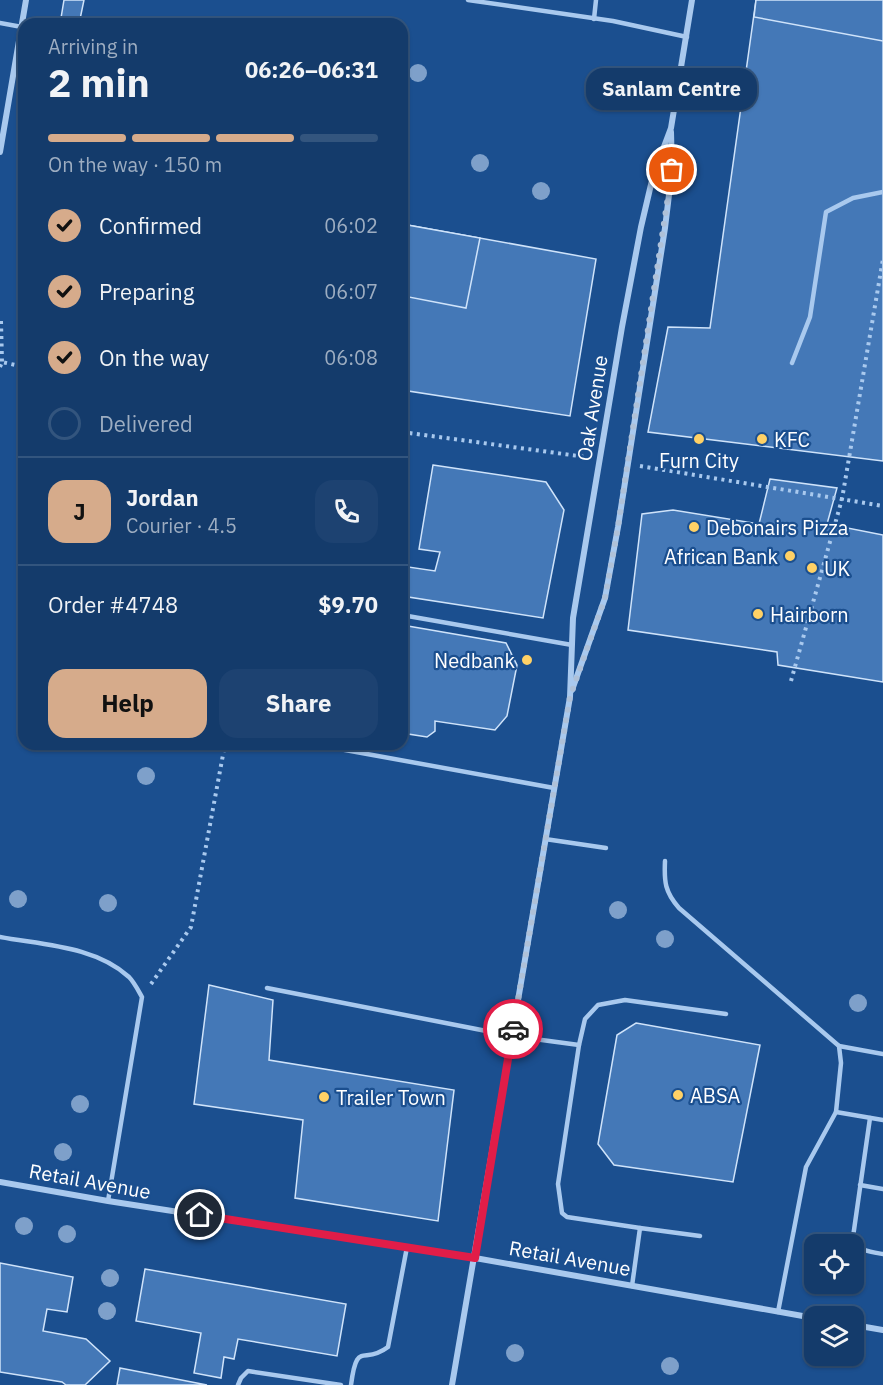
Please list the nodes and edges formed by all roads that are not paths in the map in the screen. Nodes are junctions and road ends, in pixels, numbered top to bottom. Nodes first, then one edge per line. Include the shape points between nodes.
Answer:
1 (26, 0) edge
2 (468, 0) edge
3 (596, 0) edge
4 (692, 0) edge
5 (23, 18) edge
6 (594, 19) junction
7 (0, 23) edge
8 (18, 26) edge
9 (687, 37) junction
10 (18, 50) edge
11 (671, 128) junction
12 (0, 152) edge
13 (883, 192) edge
14 (792, 363) dead end
15 (408, 616) edge
16 (572, 645) junction
17 (570, 697) junction
18 (345, 750) edge
19 (554, 788) junction
20 (545, 839) junction
21 (606, 849) dead end
22 (665, 861) dead end
23 (0, 937) edge
24 (267, 988) dead end
25 (726, 1014) dead end
26 (512, 1036) junction
27 (579, 1046) junction
28 (839, 1046) junction
29 (883, 1054) edge
30 (836, 1112) junction
31 (870, 1118) junction
32 (883, 1120) edge
33 (0, 1182) edge
34 (860, 1185) junction
35 (883, 1189) edge
36 (108, 1201) junction
37 (640, 1228) junction
38 (700, 1236) dead end
39 (407, 1247) junction
40 (883, 1254) edge
41 (475, 1258) junction
42 (632, 1286) junction
43 (778, 1312) junction
44 (804, 1316) edge
45 (864, 1327) edge
46 (883, 1330) edge
47 (238, 1385) edge
48 (341, 1385) edge
49 (351, 1385) edge
50 (452, 1385) edge

1 - 5 street
2 - 6 lane
3 - 6 lane
4 - 9 street, Oak Avenue
6 - 9 lane
7 - 8 lane
9 - 11 street, Oak Avenue
10 - 12 street
11 - 16 street, Oak Avenue via 651,186 624,316 573,618
11 - 17 street, Oak Avenue via 672,170 665,228 618,527 605,598
13 - 14 lane via 853,198 826,212 810,317
15 - 16 lane
16 - 17 street, Oak Avenue
17 - 19 street, Oak Avenue
18 - 19 lane
19 - 20 street, Oak Avenue
20 - 21 lane
20 - 26 street, Oak Avenue
22 - 28 lane via 669,896 679,908
23 - 36 lane via 83,952 110,963 131,979 142,997
24 - 26 lane
25 - 27 lane via 625,1000 598,1005 585,1019
26 - 27 lane
26 - 41 street, Oak Avenue
27 - 37 lane via 558,1184 562,1213
28 - 29 lane
28 - 30 lane
30 - 31 lane
30 - 43 lane via 806,1167
31 - 32 lane
31 - 34 lane
33 - 36 street, Retail Avenue
34 - 35 lane
34 - 40 lane via 855,1244
36 - 39 street, Retail Avenue
37 - 38 lane
37 - 42 lane
39 - 41 street, Retail Avenue
39 - 49 lane via 388,1347 358,1357
41 - 42 street, Retail Avenue
41 - 50 street, Oak Avenue
42 - 43 street, Retail Avenue
43 - 44 street, Retail Avenue
45 - 46 street
47 - 48 lane via 248,1371

